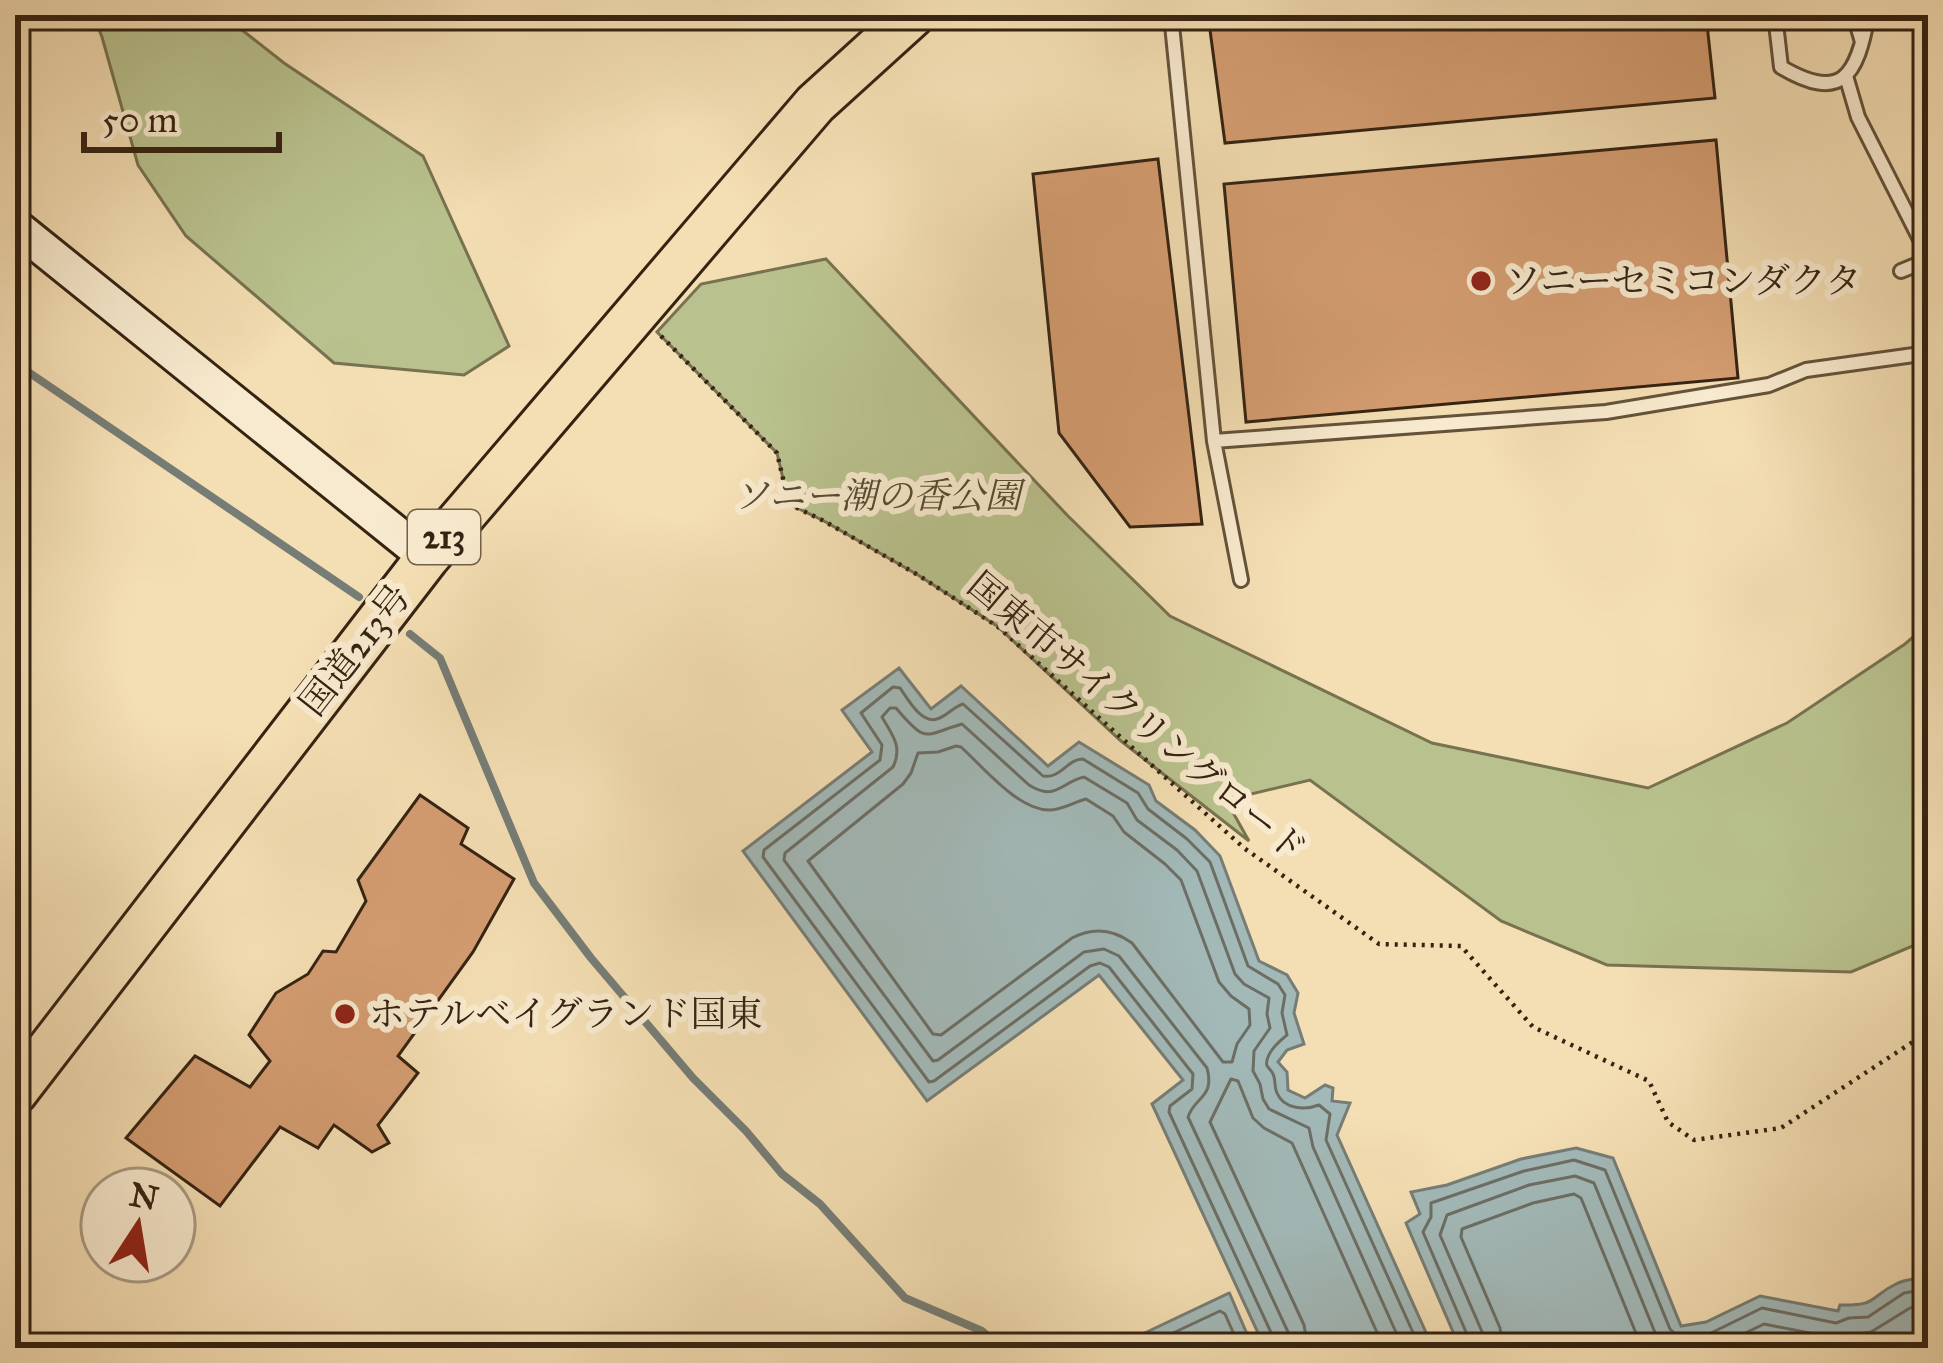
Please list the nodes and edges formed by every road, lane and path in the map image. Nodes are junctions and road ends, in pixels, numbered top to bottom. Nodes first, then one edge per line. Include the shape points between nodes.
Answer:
1 (913, 15) edge
2 (1171, 15) edge
3 (1775, 15) edge
4 (1854, 15) edge
5 (1868, 15) edge
6 (1863, 43) junction
7 (1846, 76) junction
8 (15, 226) edge
9 (1928, 257) edge
10 (1901, 271) dead end
11 (657, 332) dead end
12 (1928, 353) edge
13 (1214, 441) junction
14 (427, 558) junction
15 (1241, 580) dead end
16 (1928, 1032) edge
17 (15, 1093) edge

1 - 14 highway, 国道213号 / 213 via 815,104
2 - 13 lane
3 - 7 lane via 1781,67 1817,84
4 - 6 lane
5 - 6 lane
6 - 7 lane
7 - 9 lane
8 - 14 street
9 - 10 lane
11 - 16 path, 国東市サイクリングロード via 777,453 790,504 997,626 1244,848 1379,944 1461,946 1533,1027 1649,1081 1668,1121 1694,1140 1781,1128
12 - 13 lane via 1606,412
13 - 15 lane
14 - 17 highway, 国道213号 / 213

